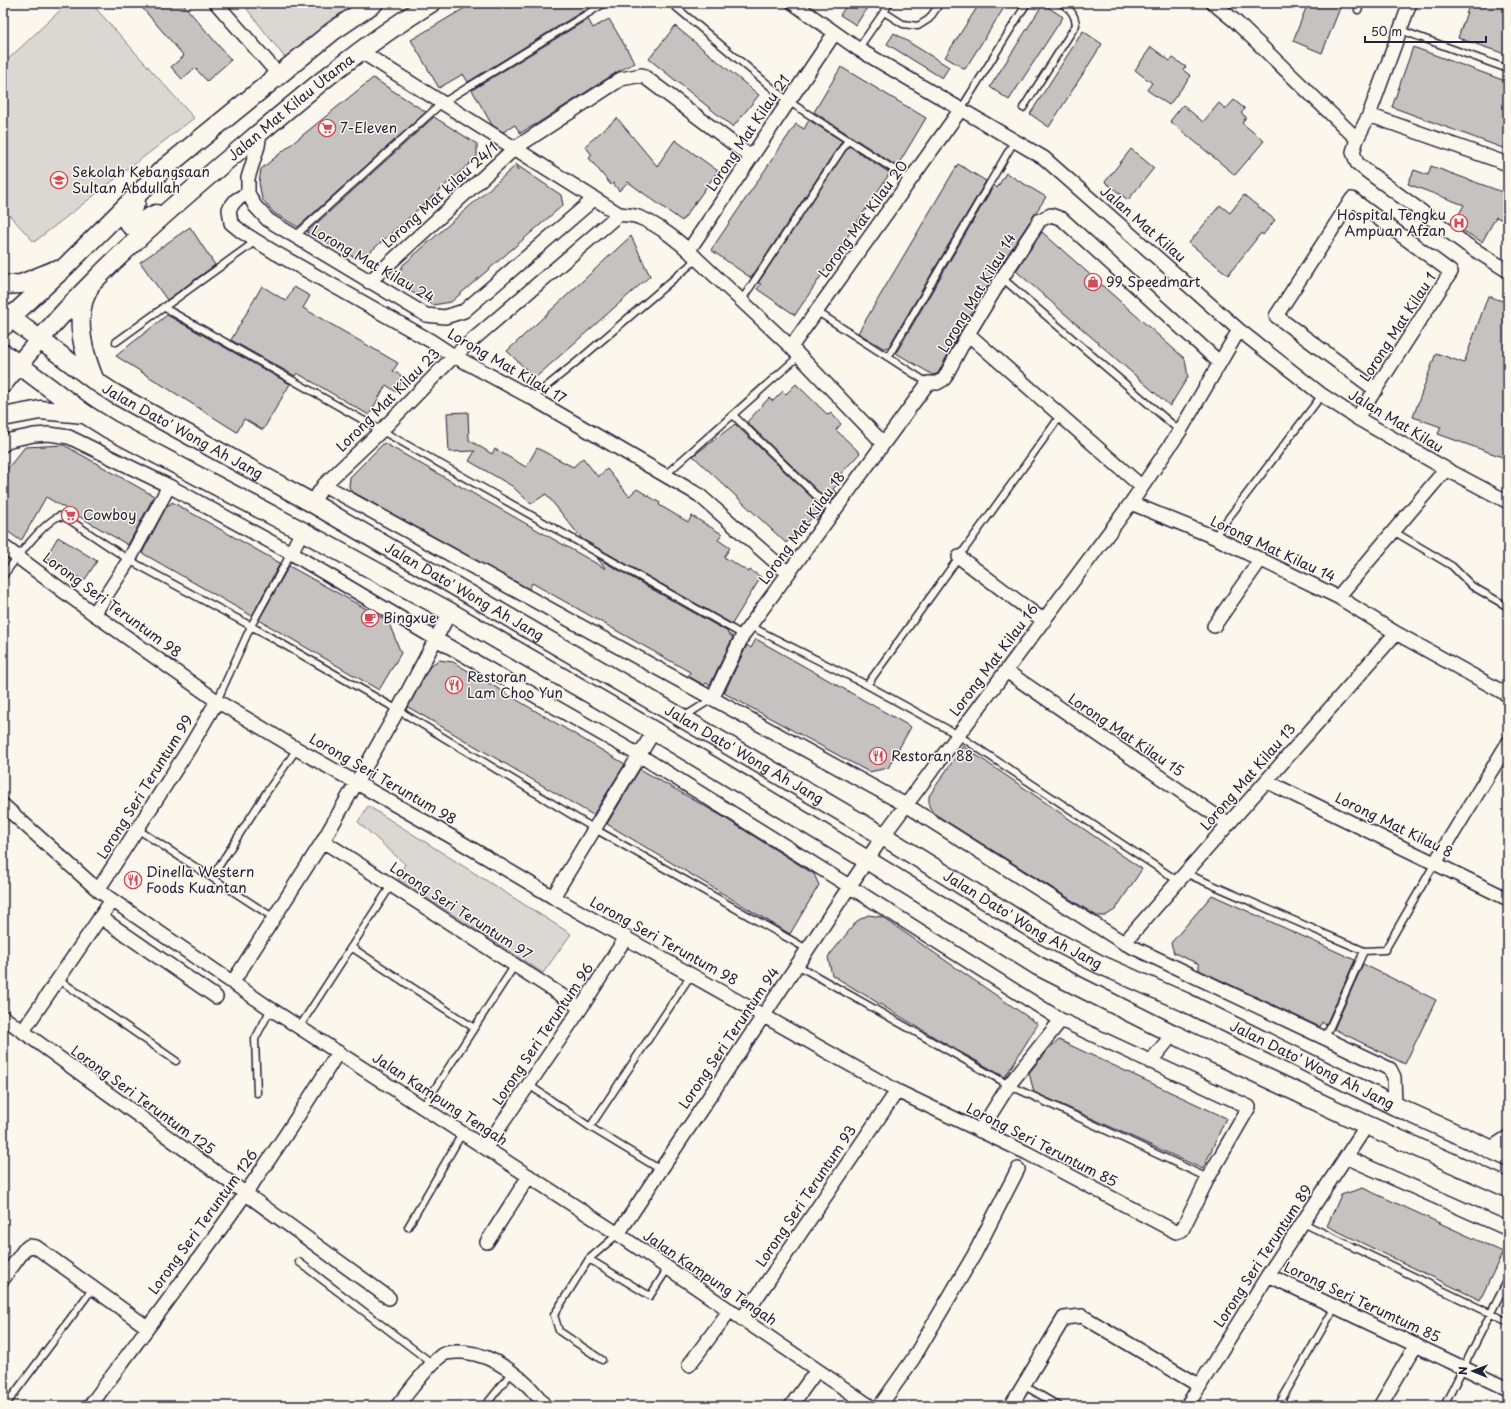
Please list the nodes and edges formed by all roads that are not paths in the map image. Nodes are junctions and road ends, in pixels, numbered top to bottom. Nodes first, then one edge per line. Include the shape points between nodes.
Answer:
1 (216, 3) edge
2 (431, 3) edge
3 (605, 3) edge
4 (671, 3) edge
5 (793, 3) edge
6 (890, 3) edge
7 (940, 3) edge
8 (1027, 3) edge
9 (1060, 3) edge
10 (1213, 3) edge
11 (1361, 3) edge
12 (1410, 3) edge
13 (365, 7) edge
14 (1358, 10) dead end
15 (884, 12) junction
16 (1400, 30) junction
17 (834, 34) junction
18 (858, 49) junction
19 (360, 51) junction
20 (1508, 69) edge
21 (279, 75) junction
22 (788, 102) junction
23 (442, 103) junction
24 (961, 108) junction
25 (1022, 108) dead end
26 (1369, 115) junction
27 (260, 132) junction
28 (1357, 138) junction
29 (848, 140) junction
30 (1014, 140) junction
31 (515, 148) junction
32 (751, 157) junction
33 (1508, 164) edge
34 (154, 178) junction
35 (910, 180) junction
36 (248, 193) junction
37 (594, 199) junction
38 (176, 203) junction
39 (619, 214) junction
40 (294, 237) junction
41 (256, 241) junction
42 (693, 255) junction
43 (67, 265) junction
44 (1508, 271) edge
45 (1002, 278) junction
46 (369, 282) junction
47 (91, 284) junction
48 (3, 285) edge
49 (741, 301) junction
50 (163, 307) junction
51 (816, 311) junction
52 (5, 319) edge
53 (1239, 330) junction
54 (968, 334) junction
55 (39, 340) junction
56 (116, 342) dead end
57 (795, 352) junction
58 (3, 353) edge
59 (454, 356) junction
60 (888, 357) junction
61 (1219, 362) junction
62 (18, 364) junction
63 (95, 381) junction
64 (928, 383) junction
65 (3, 384) edge
66 (1376, 390) junction
67 (1322, 395) junction
68 (532, 398) junction
69 (85, 414) junction
70 (733, 415) junction
71 (1061, 415) junction
72 (3, 417) edge
73 (1357, 418) junction
74 (382, 430) junction
75 (1180, 431) junction
76 (883, 444) junction
77 (3, 445) edge
78 (1446, 469) junction
79 (665, 475) junction
80 (324, 485) junction
81 (169, 486) junction
82 (1142, 487) junction
83 (1508, 502) edge
84 (312, 503) junction
85 (1131, 503) junction
86 (834, 513) junction
87 (302, 531) junction
88 (1393, 532) junction
89 (1214, 537) junction
90 (3, 546) edge
91 (291, 553) junction
92 (18, 556) junction
93 (959, 557) junction
94 (1261, 559) junction
95 (129, 560) junction
96 (788, 573) junction
97 (3, 576) edge
98 (1338, 597) junction
99 (1508, 607) edge
100 (450, 612) junction
101 (94, 614) junction
102 (1044, 621) junction
103 (251, 626) junction
104 (1214, 626) dead end
105 (746, 630) junction
106 (1396, 633) junction
107 (436, 639) junction
108 (1006, 671) junction
109 (867, 685) junction
110 (1508, 695) edge
111 (712, 699) junction
112 (217, 700) junction
113 (398, 710) junction
114 (682, 718) junction
115 (654, 731) junction
116 (958, 735) junction
117 (1508, 744) edge
118 (297, 749) junction
119 (639, 755) junction
120 (1266, 781) junction
121 (356, 783) junction
122 (906, 804) junction
123 (3, 805) edge
124 (1228, 824) junction
125 (137, 829) junction
126 (595, 829) junction
127 (882, 836) junction
128 (323, 841) junction
129 (867, 860) junction
130 (1435, 863) junction
131 (212, 877) junction
132 (1182, 877) junction
133 (392, 884) junction
134 (849, 886) junction
135 (98, 890) junction
136 (553, 897) junction
137 (1508, 899) edge
138 (112, 900) junction
139 (100, 917) junction
140 (274, 918) junction
141 (626, 938) junction
142 (1124, 943) junction
143 (351, 947) junction
144 (807, 950) junction
145 (1364, 951) junction
146 (515, 965) junction
147 (797, 965) junction
148 (691, 974) junction
149 (58, 979) junction
150 (233, 982) junction
151 (216, 997) dead end
152 (271, 1008) junction
153 (581, 1008) junction
154 (763, 1016) junction
155 (3, 1017) edge
156 (1061, 1020) junction
157 (300, 1026) junction
158 (474, 1028) junction
159 (23, 1031) junction
160 (1173, 1034) junction
161 (1325, 1038) junction
162 (338, 1052) junction
163 (176, 1061) dead end
164 (1150, 1062) junction
165 (529, 1085) junction
166 (1009, 1086) junction
167 (897, 1091) junction
168 (257, 1093) dead end
169 (1395, 1106) junction
170 (423, 1107) junction
171 (1367, 1125) junction
172 (590, 1127) junction
173 (980, 1131) junction
174 (463, 1132) junction
175 (1508, 1137) edge
176 (486, 1147) junction
177 (1490, 1149) junction
178 (1346, 1156) junction
179 (1508, 1157) edge
180 (1018, 1169) dead end
181 (661, 1170) junction
182 (529, 1176) junction
183 (1208, 1178) junction
184 (1508, 1188) edge
185 (245, 1194) junction
186 (1303, 1222) junction
187 (408, 1227) dead end
188 (1508, 1228) edge
189 (618, 1234) junction
190 (487, 1242) dead end
191 (590, 1259) junction
192 (299, 1262) dead end
193 (668, 1268) junction
194 (1268, 1275) junction
195 (3, 1279) edge
196 (1508, 1280) edge
197 (93, 1288) junction
198 (389, 1298) dead end
199 (1335, 1307) junction
200 (730, 1310) junction
201 (1491, 1314) junction
202 (742, 1319) junction
203 (1508, 1322) edge
204 (147, 1327) junction
205 (1416, 1345) junction
206 (602, 1360) dead end
207 (432, 1364) junction
208 (688, 1365) dead end
209 (1464, 1368) junction
210 (817, 1370) junction
211 (512, 1372) junction
212 (1023, 1385) junction
213 (1200, 1386) junction
214 (1508, 1389) edge
215 (5, 1406) edge
216 (90, 1406) edge
217 (397, 1406) edge
218 (485, 1406) edge
219 (545, 1406) edge
220 (791, 1406) edge
221 (870, 1406) edge
222 (880, 1406) edge
223 (1011, 1406) edge
224 (1059, 1406) edge
225 (1187, 1406) edge
226 (1278, 1406) edge
227 (1380, 1406) edge
228 (1444, 1406) edge

1 - 21 street
2 - 19 main road, Jalan Mat Kilau Utama
3 - 23 lane
4 - 22 lane
5 - 17 street, Jalan Mat Kilau
6 - 15 lane
7 - 15 lane via 929,19 918,26 903,24
8 - 24 lane
9 - 25 lane via 1069,8 1075,16 1076,25
10 - 28 street via 1235,20
11 - 14 lane
12 - 16 street
13 - 21 main road
15 - 18 lane
16 - 20 lane
16 - 26 street
17 - 18 street, Jalan Mat Kilau
17 - 22 street, Lorong Mat Kilau 21
18 - 24 street, Jalan Mat Kilau
19 - 23 street
19 - 27 main road, Jalan Mat Kilau Utama
21 - 34 main road
22 - 29 lane
22 - 32 street, Lorong Mat Kilau 21
23 - 31 street
23 - 40 lane
24 - 30 street, Jalan Mat Kilau
24 - 35 street, Lorong Mat Kilau 20
26 - 28 street
26 - 33 street
27 - 36 street via 248,178
27 - 38 main road, Jalan Mat Kilau Utama
28 - 44 street via 1352,152 1357,163 1467,245
29 - 35 lane
29 - 49 lane
30 - 53 street, Jalan Mat Kilau via 1044,158
30 - 60 lane
31 - 32 street, Lorong Mat kilau 24/1 via 621,79 642,75
31 - 37 street
31 - 46 street, Lorong Mat kilau 24/1
32 - 42 street, Lorong Mat Kilau 21
34 - 38 main road via 126,221 134,225
34 - 43 main road
35 - 51 street, Lorong Mat Kilau 20
36 - 40 street, Lorong Mat Kilau 24 via 255,206 268,220
36 - 41 street, Lorong Mat Kilau 17 via 236,200 229,209 231,223
37 - 39 street
37 - 46 street, Lorong Mat Kilau 24 via 464,311 445,317 426,315
38 - 47 main road, Jalan Mat Kilau Utama
39 - 42 street via 637,216 658,227
39 - 59 street, Lorong Mat Kilau 23
40 - 46 street, Lorong Mat Kilau 24
41 - 50 lane
41 - 59 street, Lorong Mat Kilau 17
42 - 49 street
42 - 68 lane via 579,360
43 - 48 main road via 21,284
43 - 52 main road
45 - 54 street, Lorong Mat Kilau 14
45 - 61 street, Lorong Mat Kilau 14 via 1040,220 1051,215 1062,219
45 - 75 lane
47 - 55 main road, Jalan Mat Kilau Utama
47 - 63 main road via 83,303 82,323 83,343
49 - 57 street
50 - 56 lane
50 - 74 lane
51 - 57 street, Lorong Mat Kilau 20
51 - 60 lane
52 - 55 main road, Jalan Dato' Wong Ah Jang
53 - 61 street, Lorong Mat Kilau 16
53 - 67 street, Jalan Mat Kilau
54 - 64 street, Lorong Mat Kilau 14 via 944,378 937,383
54 - 71 street
55 - 62 main road, Jalan Mat Kilau Utama
55 - 63 main road, Jalan Dato' Wong Ah Jang
57 - 70 lane
57 - 76 street
58 - 62 main road, Jalan Dato' Wong Ah Jang
59 - 68 street, Lorong Mat Kilau 17
59 - 74 street, Lorong Mat Kilau 23
60 - 64 lane
61 - 75 street, Lorong Mat Kilau 16
62 - 65 main road, Jalan Mat Kilau Utama
62 - 69 main road, Jalan Dato' Wong Ah Jang
63 - 84 main road, Jalan Dato' Wong Ah Jang
64 - 76 street, Lorong Mat Kilau 18
66 - 66 street, Lorong Mat Kilau 1 via 1451,272 1352,199 1276,316
66 - 73 street, Lorong Mat Kilau 1
67 - 73 street, Jalan Mat Kilau
67 - 89 lane
68 - 79 street, Lorong Mat Kilau 17
69 - 72 main road via 40,410
69 - 87 main road, Jalan Dato' Wong Ah Jang
70 - 79 lane
70 - 86 lane
71 - 82 street
71 - 93 lane
73 - 78 street, Jalan Mat Kilau
74 - 80 street, Lorong Mat Kilau 23
74 - 105 lane
75 - 82 street, Lorong Mat Kilau 16
76 - 86 street, Lorong Mat Kilau 18
77 - 81 street via 10,440 34,435 69,437
78 - 83 street, Jalan Mat Kilau
78 - 88 street
79 - 96 street, Lorong Mat Kilau 17 via 699,495
80 - 84 street, Lorong Mat Kilau 23
80 - 111 street
81 - 91 street
81 - 95 street
82 - 85 street, Lorong Mat Kilau 16
84 - 114 main road, Jalan Dato' Wong Ah Jang
85 - 89 street, Lorong Mat Kilau 14
85 - 102 street, Lorong Mat Kilau 16
86 - 96 street, Lorong Mat Kilau 18
87 - 91 street
87 - 100 main road, Jalan Dato' Wong Ah Jang
88 - 98 street
88 - 99 lane via 1452,566 1472,586
89 - 94 street, Lorong Mat Kilau 14
90 - 92 street, Lorong Seri Teruntum 98
91 - 103 lane
91 - 107 street
92 - 95 lane via 51,520 59,516 68,519
92 - 97 lane
92 - 101 street, Lorong Seri Teruntum 98
93 - 102 street
93 - 109 lane
94 - 98 street, Lorong Mat Kilau 14
94 - 104 street
95 - 101 street
95 - 103 lane
96 - 105 street, Lorong Mat Kilau 18
98 - 106 street, Lorong Mat Kilau 14
100 - 107 street
100 - 115 main road, Jalan Dato' Wong Ah Jang
101 - 112 street, Lorong Seri Teruntum 98
102 - 108 street, Lorong Mat Kilau 16
103 - 112 lane
103 - 113 lane
105 - 109 lane
105 - 111 street, Lorong Mat Kilau 18
106 - 110 street, Lorong Mat Kilau 14
106 - 120 street, Lorong Mat Kilau 13
107 - 113 street
107 - 119 street
108 - 116 street, Lorong Mat Kilau 16
108 - 124 street, Lorong Mat Kilau 15
109 - 116 lane
111 - 114 lane
111 - 122 street
112 - 118 street, Lorong Seri Teruntum 98
112 - 125 street, Lorong Seri Teruntum 99
113 - 121 street
113 - 126 lane
114 - 127 main road, Jalan Dato' Wong Ah Jang
115 - 119 street
115 - 129 main road, Jalan Dato' Wong Ah Jang
116 - 122 street, Lorong Mat Kilau 16
116 - 132 lane
117 - 130 street
118 - 121 street, Lorong Seri Teruntum 98
118 - 131 lane
119 - 126 street
119 - 134 street
120 - 124 street, Lorong Mat Kilau 13
120 - 130 street, Lorong Mat Kilau 8
121 - 128 street
121 - 136 street, Lorong Seri Teruntum 98
122 - 127 street, Lorong Mat Kilau 16
122 - 142 street
123 - 135 street, Jalan Kampung Tengah
124 - 132 street, Lorong Mat Kilau 13
125 - 131 lane
125 - 135 street, Lorong Seri Teruntum 99
126 - 136 street
126 - 144 lane
127 - 129 street, Lorong Mat Kilau 16
127 - 169 main road, Jalan Dato' Wong Ah Jang via 1050,939 1185,1002
128 - 133 street, Lorong Seri Teruntum 97
128 - 140 street
129 - 134 street, Lorong Seri Teruntum 94
129 - 160 main road, Jalan Dato' Wong Ah Jang via 1038,966
130 - 137 street, Lorong Mat Kilau 8
130 - 145 lane via 1385,950
131 - 140 lane
132 - 142 street, Lorong Mat Kilau 13
132 - 145 lane
133 - 143 lane
133 - 146 street, Lorong Seri Teruntum 97
134 - 144 street, Lorong Seri Teruntum 94
134 - 156 street
135 - 138 street, Jalan Kampung Tengah
136 - 141 street, Lorong Seri Teruntum 98
138 - 139 street
138 - 150 street, Jalan Kampung Tengah
139 - 149 street
139 - 151 street
140 - 150 street
141 - 148 street, Lorong Seri Teruntum 98
141 - 153 street, Lorong Seri Teruntum 96
142 - 161 street
143 - 157 lane
143 - 158 lane
144 - 147 street, Lorong Seri Teruntum 94
145 - 161 lane
146 - 153 street, Lorong Seri Teruntum 97
146 - 158 lane
147 - 154 street, Lorong Seri Teruntum 94
147 - 166 lane
148 - 154 street, Lorong Seri Teruntum 98
148 - 172 lane
149 - 159 street
149 - 163 lane
150 - 152 street, Jalan Kampung Tengah
152 - 157 street, Jalan Kampung Tengah
152 - 168 lane via 255,1039
153 - 165 street, Lorong Seri Teruntum 96
154 - 167 street, Lorong Seri Teruntum 85
154 - 181 street, Lorong Seri Teruntum 94
155 - 159 street, Lorong Seri Teruntum 125
156 - 164 street
156 - 166 street
157 - 162 street, Jalan Kampung Tengah
158 - 170 lane
159 - 185 street, Lorong Seri Teruntum 125
160 - 164 street
160 - 171 main road, Jalan Dato' Wong Ah Jang
161 - 169 street via 1390,1069 1394,1078
162 - 170 street, Jalan Kampung Tengah
162 - 185 street, Lorong Seri Teruntum 126
164 - 183 street, Lorong Seri Teruntum 85 via 1249,1107
165 - 172 lane
165 - 176 street, Lorong Seri Teruntum 96
166 - 173 street
166 - 183 lane
167 - 173 street, Lorong Seri Teruntum 85
167 - 202 street, Lorong Seri Teruntum 93
169 - 177 main road, Jalan Dato' Wong Ah Jang
170 - 174 street, Jalan Kampung Tengah
171 - 178 street, Lorong Seri Teruntum 89
171 - 184 main road, Jalan Dato' Wong Ah Jang
172 - 181 lane
173 - 183 street, Lorong Seri Teruntum 85 via 1176,1232 1182,1230
174 - 176 street, Jalan Kampung Tengah
174 - 187 lane
175 - 177 street
176 - 182 street, Jalan Kampung Tengah
177 - 179 main road, Jalan Dato' Wong Ah Jang
178 - 186 street, Lorong Seri Teruntum 89
178 - 188 street
180 - 222 street via 974,1255 913,1359
181 - 189 street, Lorong Seri Teruntum 94
182 - 189 street, Jalan Kampung Tengah
182 - 190 street
185 - 198 street, Lorong Seri Teruntum 125
185 - 204 street, Lorong Seri Teruntum 126
186 - 194 street, Lorong Seri Teruntum 89
186 - 201 lane
189 - 191 lane
189 - 193 street, Jalan Kampung Tengah
191 - 193 lane via 650,1296
191 - 206 lane via 554,1315 559,1331
192 - 207 lane
193 - 200 street, Jalan Kampung Tengah
194 - 199 street, Lorong Seri Terumtum 85
194 - 213 street, Lorong Seri Teruntum 89
195 - 197 street via 29,1246 36,1247
196 - 201 lane
197 - 204 street
197 - 215 lane
199 - 205 street, Lorong Seri Terumtum 85
199 - 226 lane
200 - 202 street, Jalan Kampung Tengah
200 - 208 street
201 - 203 lane
201 - 209 lane
202 - 210 street, Jalan Kampung Tengah
204 - 216 street, Lorong Seri Teruntum 126
205 - 209 street, Lorong Seri Terumtum 85
205 - 227 street
207 - 211 street via 443,1354 472,1353 487,1357
207 - 217 street
209 - 214 street
209 - 228 lane
210 - 220 street
210 - 221 street, Jalan Kampung Tengah
211 - 218 lane
211 - 219 street via 537,1394
212 - 213 street via 1064,1318 1082,1316
212 - 223 street
212 - 224 lane
213 - 225 street, Lorong Seri Teruntum 89

